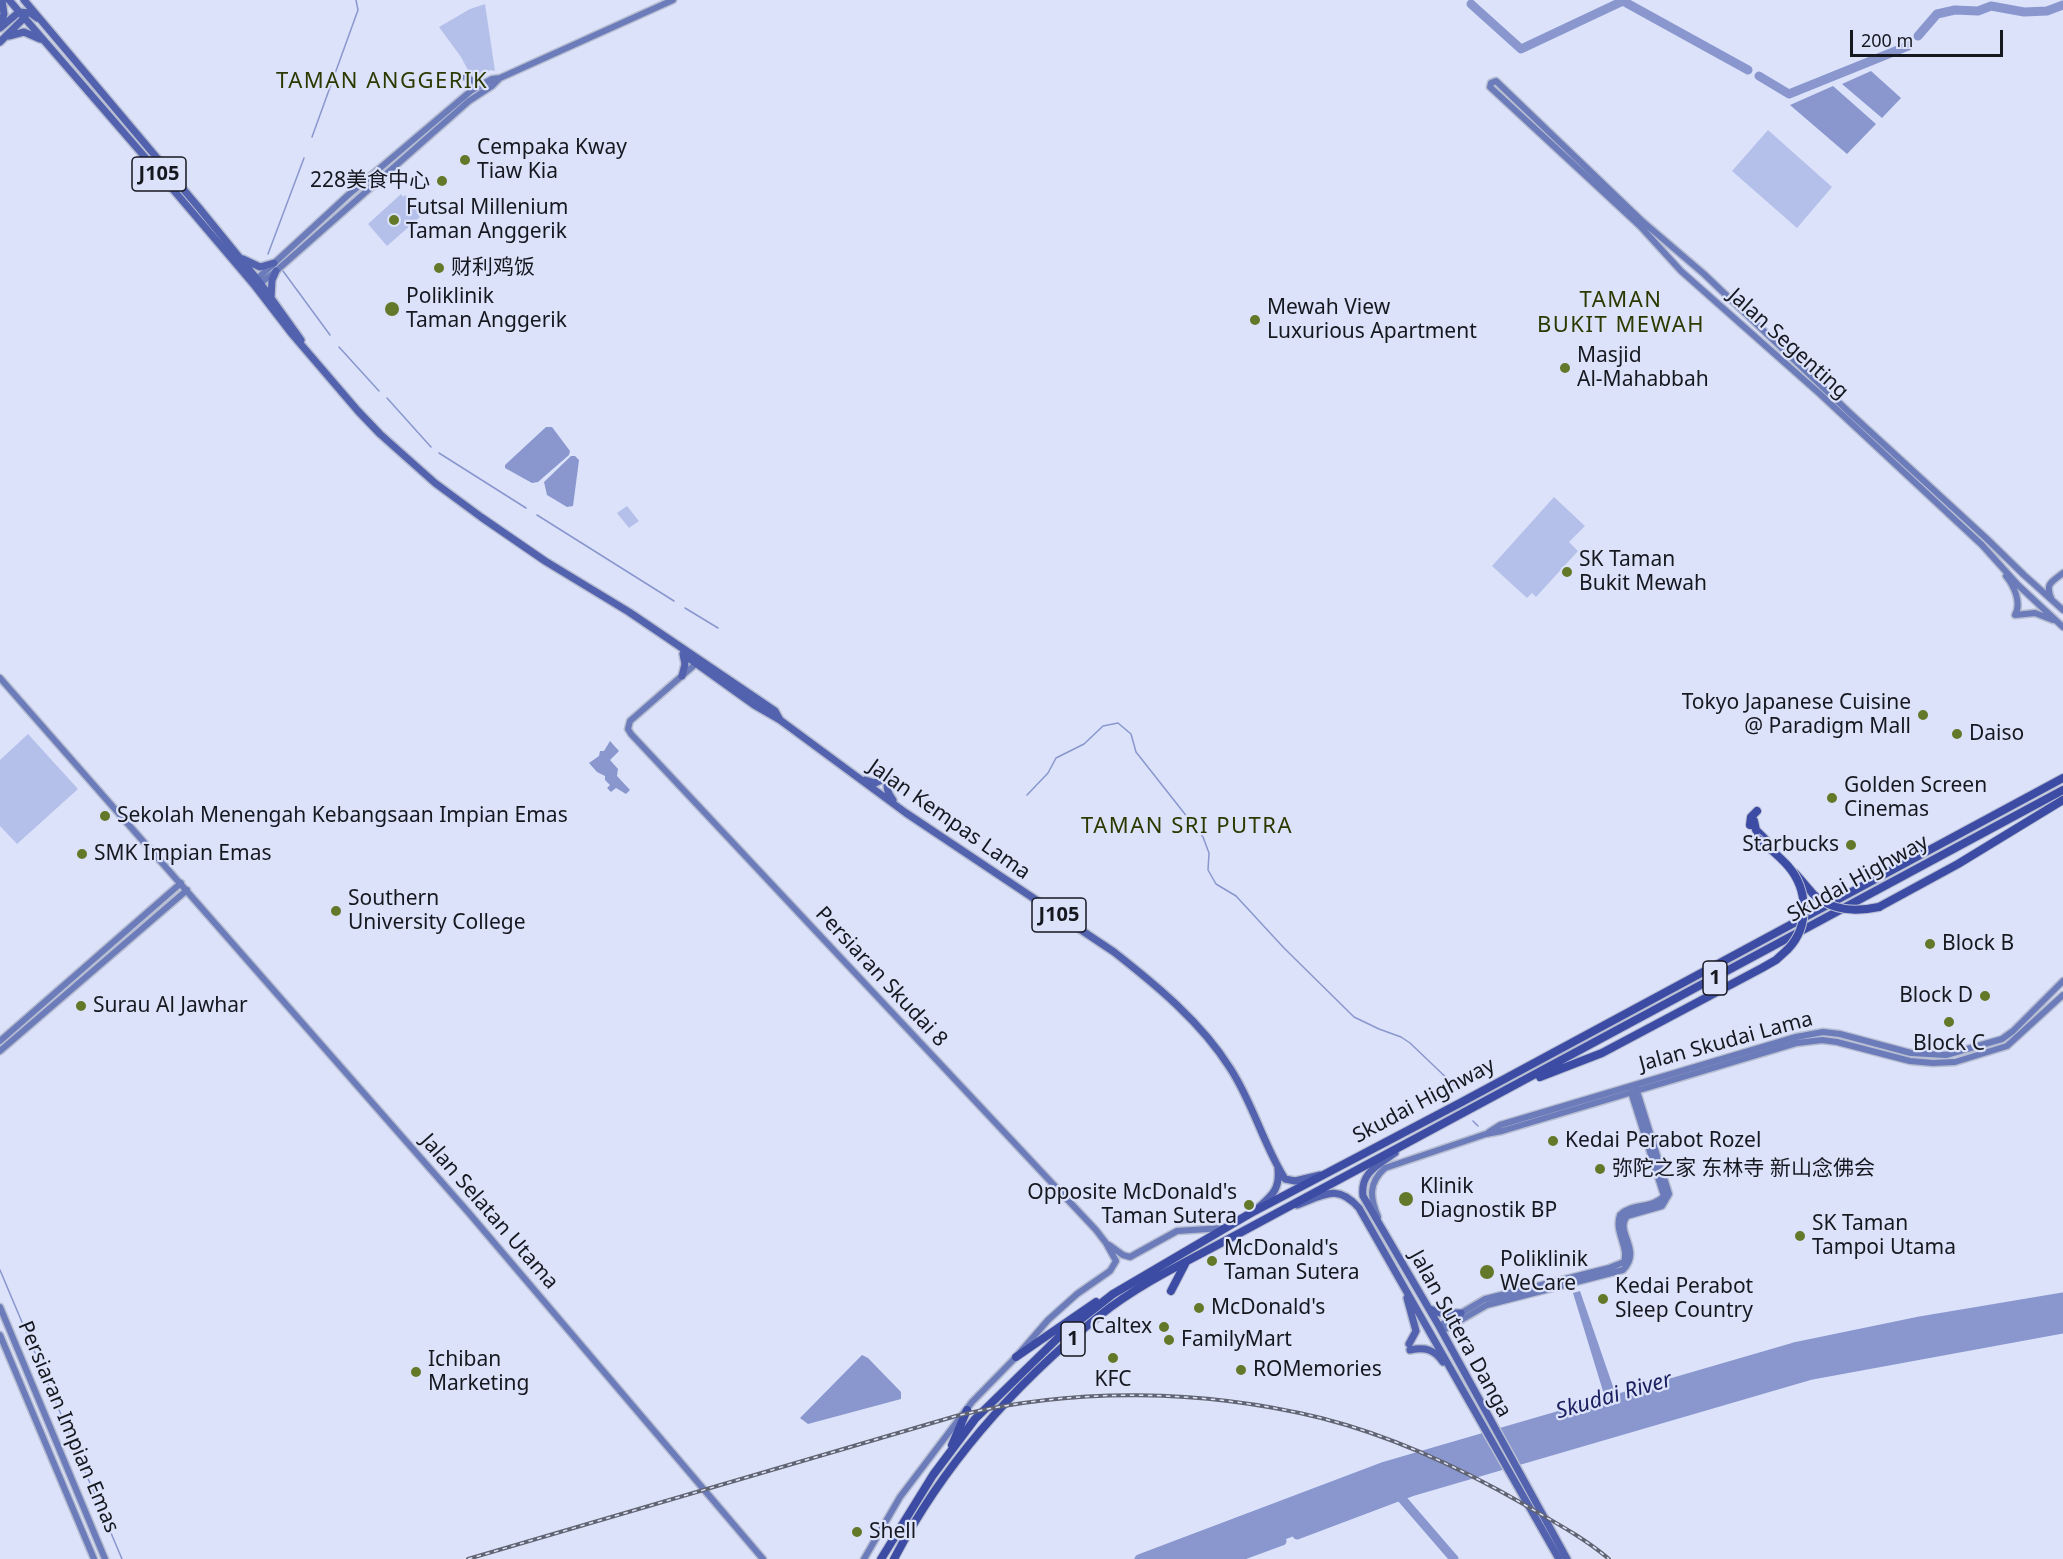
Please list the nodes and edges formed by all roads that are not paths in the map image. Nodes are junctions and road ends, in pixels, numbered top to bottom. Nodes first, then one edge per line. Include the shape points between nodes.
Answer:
1 (2, 0) edge
2 (9, 0) edge
3 (23, 0) edge
4 (674, 0) edge
5 (23, 14) junction
6 (0, 27) edge
7 (54, 34) junction
8 (2, 40) edge
9 (50, 46) junction
10 (465, 77) dead end
11 (500, 78) junction
12 (486, 83) junction
13 (238, 256) junction
14 (274, 263) junction
15 (276, 271) junction
16 (1701, 272) junction
17 (1696, 282) junction
18 (257, 283) junction
19 (1726, 295) junction
20 (271, 298) junction
21 (1717, 303) junction
22 (307, 350) junction
23 (1986, 538) junction
24 (1995, 559) junction
25 (2063, 573) edge
26 (2037, 587) junction
27 (602, 596) junction
28 (2054, 601) junction
29 (2038, 604) junction
30 (2063, 610) edge
31 (2061, 625) edge
32 (683, 654) junction
33 (698, 662) junction
34 (682, 676) junction
35 (0, 678) edge
36 (840, 765) junction
37 (2063, 778) edge
38 (2063, 790) edge
39 (2063, 800) edge
40 (906, 813) junction
41 (1755, 819) dead end
42 (1758, 835) junction
43 (181, 883) junction
44 (187, 890) junction
45 (2063, 981) edge
46 (2063, 995) edge
47 (2002, 1040) junction
48 (0, 1041) edge
49 (2007, 1046) junction
50 (0, 1051) edge
51 (1633, 1088) junction
52 (1507, 1090) junction
53 (1414, 1139) junction
54 (1277, 1166) junction
55 (1327, 1173) junction
56 (1280, 1211) junction
57 (1251, 1213) junction
58 (1225, 1227) junction
59 (1384, 1232) junction
60 (1106, 1243) junction
61 (1185, 1263) junction
62 (1584, 1277) junction
63 (1404, 1287) junction
64 (1171, 1291) dead end
65 (1113, 1294) junction
66 (0, 1307) edge
67 (1428, 1307) junction
68 (1461, 1312) junction
69 (1440, 1328) junction
70 (0, 1335) edge
71 (1016, 1358) junction
72 (1460, 1383) junction
73 (967, 1410) junction
74 (1489, 1427) junction
75 (950, 1452) junction
76 (1512, 1468) junction
77 (882, 1558) edge
78 (94, 1559) edge
79 (105, 1559) edge
80 (763, 1559) edge
81 (864, 1559) edge
82 (894, 1559) edge
83 (1559, 1559) edge
84 (1568, 1559) edge

1 - 6 main road via 4,14
2 - 5 main road, Jalan Kempas Lama / J105
3 - 5 main road
3 - 7 main road, Jalan Kempas Lama / J105
4 - 11 street
5 - 6 main road
5 - 7 main road via 35,16
5 - 8 main road
5 - 9 main road, Jalan Kempas Lama / J105
7 - 13 main road, Jalan Kempas Lama / J105
8 - 9 main road via 24,32
9 - 18 main road, Jalan Kempas Lama / J105
10 - 12 street
11 - 12 street
11 - 15 street via 460,108
12 - 14 street via 465,95 420,133
13 - 14 main road via 260,267
13 - 18 main road, Jalan Kempas Lama / J105
14 - 18 street
15 - 18 street
15 - 20 main road
16 - 17 street via 1703,282
16 - 17 street, Jalan Segenting via 1496,81 1491,83 1490,87
16 - 19 street, Jalan Segenting
17 - 21 street, Jalan Segenting
18 - 20 main road, Jalan Kempas Lama / J105
18 - 22 main road, Jalan Kempas Lama / J105
19 - 21 street via 1716,294
19 - 23 street, Jalan Segenting
20 - 22 main road, Jalan Kempas Lama / J105
21 - 24 street, Jalan Segenting
22 - 27 main road, Jalan Kempas Lama / J105 via 358,411 435,483
23 - 24 street
23 - 26 street, Jalan Segenting
24 - 29 street, Jalan Segenting
24 - 31 street via 2016,597 2015,615 2036,614
25 - 28 street via 2048,586
26 - 28 street, Jalan Segenting
26 - 29 street via 2042,595
27 - 32 main road, Jalan Kempas Lama / J105
27 - 33 main road, Jalan Kempas Lama / J105
28 - 29 street
28 - 30 street, Jalan Segenting
29 - 31 street, Jalan Segenting
32 - 33 main road, Jalan Kempas Lama / J105
32 - 34 main road
33 - 34 street
33 - 36 main road, Jalan Kempas Lama / J105 via 775,711 780,720
34 - 60 street, Persiaran Skudai 8 via 630,721 631,734
35 - 43 street, Jalan Selatan Utama
36 - 40 main road, Jalan Kempas Lama / J105
36 - 40 main road via 870,783 880,783 888,777 888,794
37 - 55 highway, Skudai Highway / 1
38 - 52 highway, Skudai Highway / 1
39 - 42 highway, bridge via 1879,907 1847,910 1820,900 1788,861
40 - 54 main road, Jalan Kempas Lama / J105 via 1146,977 1230,1066
41 - 42 highway via 1757,811 1751,817 1750,828
42 - 52 highway, bridge via 1790,868 1801,888 1802,926 1794,943 1776,960 1602,1053
43 - 44 street, Jalan Selatan Utama
43 - 48 street
44 - 50 street
44 - 80 street, Jalan Selatan Utama
45 - 47 street, Jalan Skudai Lama
46 - 49 street, Jalan Skudai Lama
47 - 49 street
47 - 51 street, Jalan Skudai Lama via 1946,1055 1911,1053 1823,1032
49 - 51 street, Jalan Skudai Lama via 1955,1062 1933,1064 1837,1042 1814,1041
51 - 59 street, Jalan Skudai Lama via 1393,1165 1373,1182 1371,1194
51 - 62 street via 1664,1196 1620,1215 1624,1262
52 - 53 highway, Skudai Highway / 1
53 - 56 highway, Skudai Highway / 1
53 - 59 main road, Jalan Sutera Danga via 1372,1169 1363,1182 1362,1196
54 - 55 main road via 1285,1179 1291,1181
54 - 57 main road via 1279,1178 1274,1194
55 - 57 highway, Skudai Highway / 1
56 - 61 highway, Skudai Highway / 1
56 - 63 main road, Jalan Sutera Danga via 1332,1193 1345,1195 1359,1208
57 - 58 highway, Skudai Highway / 1
58 - 60 street via 1177,1231 1130,1257
58 - 65 highway, Skudai Highway / 1
59 - 67 main road, Jalan Sutera Danga
60 - 71 street via 1116,1257 1116,1265 1048,1320
61 - 64 highway
61 - 82 highway, Skudai Highway / 1 via 1099,1316 1008,1401 951,1468
62 - 68 street via 1485,1299
62 - 69 street via 1487,1305
63 - 72 main road, Jalan Sutera Danga
63 - 72 main road via 1416,1331 1410,1347 1434,1352
65 - 71 highway via 1086,1306
65 - 75 highway, Skudai Highway / 1 via 1062,1334 989,1404
66 - 79 street, Persiaran Impian Emas
67 - 68 main road via 1440,1313
67 - 69 main road, Jalan Sutera Danga
68 - 69 street
69 - 74 main road, Jalan Sutera Danga
70 - 78 street, Persiaran Impian Emas
71 - 73 street
72 - 74 main road, Jalan Sutera Danga
73 - 75 highway
73 - 81 street via 900,1497
74 - 76 main road, Jalan Sutera Danga
75 - 77 highway, Skudai Highway / 1
76 - 83 main road, Jalan Sutera Danga
76 - 84 main road, Jalan Sutera Danga

